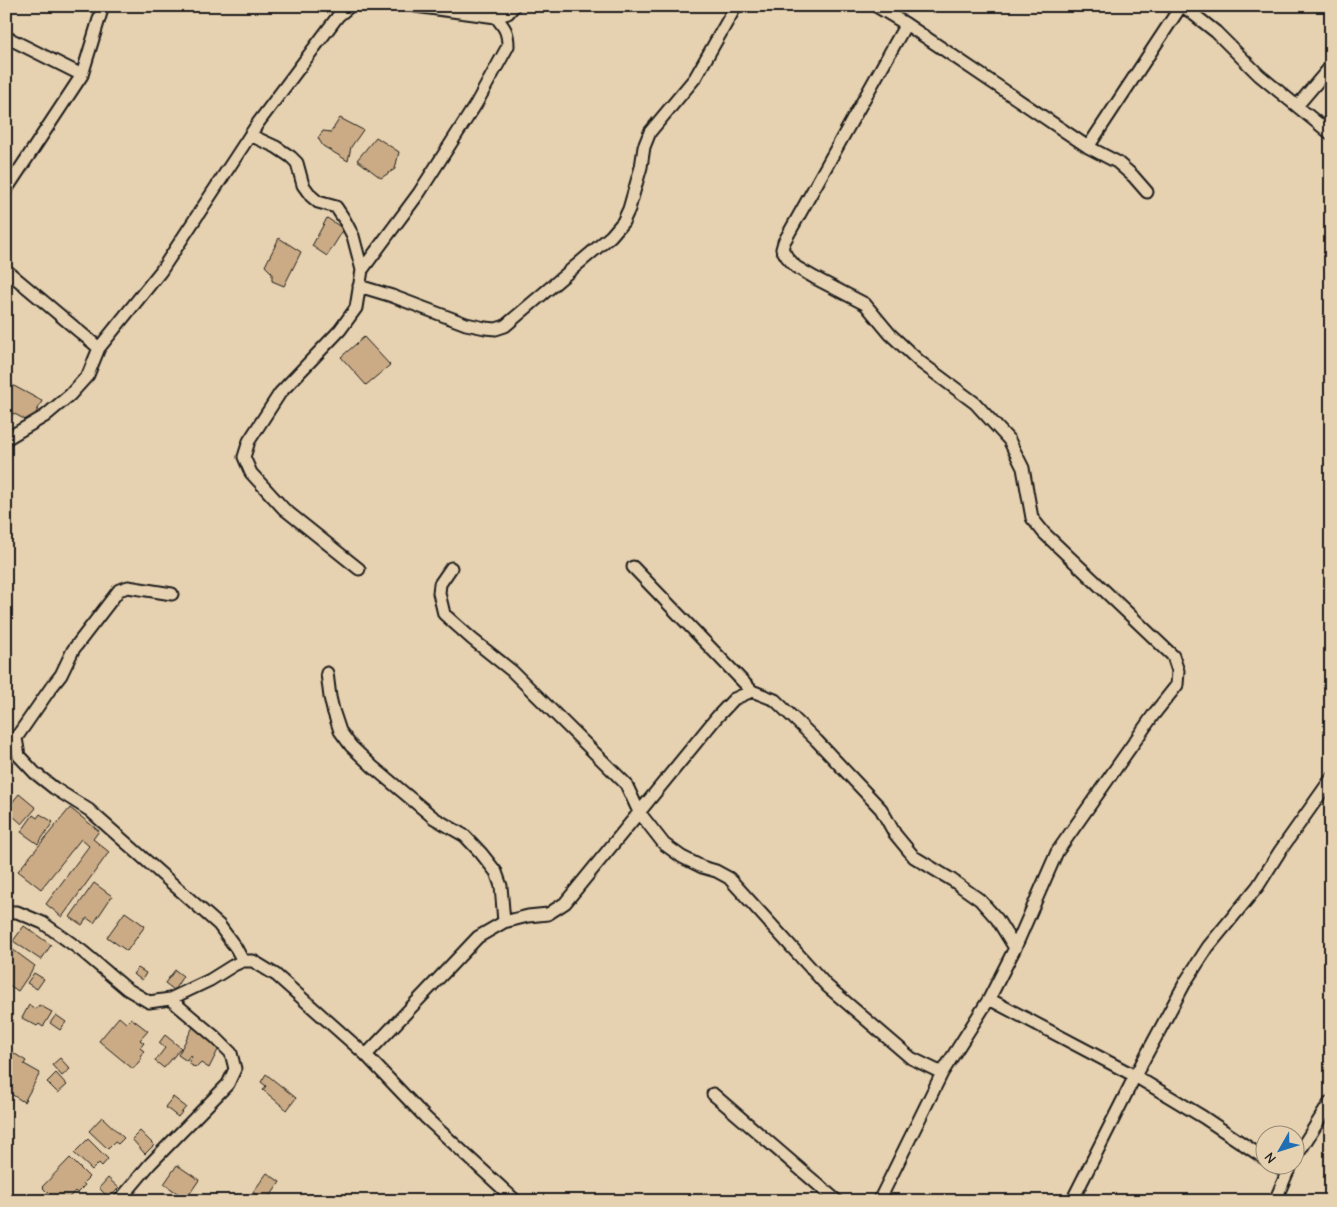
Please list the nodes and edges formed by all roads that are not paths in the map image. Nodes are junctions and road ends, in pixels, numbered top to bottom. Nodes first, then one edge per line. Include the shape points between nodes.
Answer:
1 (104, 6) edge
2 (350, 6) edge
3 (415, 6) edge
4 (514, 6) edge
5 (736, 6) edge
6 (876, 6) edge
7 (1187, 8) edge
8 (496, 17) junction
9 (906, 24) junction
10 (6, 37) edge
11 (1331, 66) edge
12 (82, 75) junction
13 (1297, 106) junction
14 (1331, 134) edge
15 (250, 135) junction
16 (1088, 147) junction
17 (6, 190) edge
18 (1146, 192) dead end
19 (6, 270) edge
20 (362, 270) junction
21 (359, 286) junction
22 (99, 348) junction
23 (6, 439) edge
24 (633, 567) dead end
25 (451, 568) dead end
26 (359, 569) dead end
27 (172, 594) dead end
28 (328, 673) dead end
29 (752, 691) junction
30 (1331, 779) edge
31 (639, 812) junction
32 (6, 912) edge
33 (504, 922) junction
34 (1015, 948) junction
35 (243, 961) junction
36 (170, 999) junction
37 (989, 999) junction
38 (366, 1055) junction
39 (942, 1073) junction
40 (1135, 1076) junction
41 (713, 1094) dead end
42 (1331, 1101) edge
43 (1304, 1144) edge
44 (1254, 1151) edge
45 (1287, 1174) edge
46 (119, 1201) edge
47 (516, 1201) edge
48 (837, 1201) edge
49 (879, 1201) edge
50 (1072, 1201) edge
51 (1275, 1201) edge

1 - 12 street
2 - 15 street via 338,16
3 - 8 street
4 - 8 street via 508,13
5 - 21 street via 695,78 650,132 623,222 611,236 505,326 496,329 466,324
6 - 9 street
7 - 13 street
7 - 16 street
8 - 20 street via 505,27 508,46 476,104 419,193
9 - 16 street
9 - 34 street via 782,250 796,267 864,304 920,362 975,403 1009,440 1023,468 1032,518 1173,656 1178,671 1177,685 1057,852
10 - 12 street
11 - 13 street
12 - 17 street
13 - 14 street
15 - 20 street via 291,156 311,196 318,202 336,207 353,236
15 - 22 street via 161,271
16 - 18 street via 1117,162
19 - 22 street
20 - 21 street
21 - 26 street via 356,308 340,330 280,393 249,441 244,457 251,473 284,509
22 - 23 street via 88,375 70,395 45,416
24 - 29 street
25 - 31 street via 440,584 444,614 512,671 626,784
27 - 35 street via 128,587 119,590 72,650 61,675 16,738 19,756 54,788 89,810 219,925
28 - 33 street via 330,697 340,731 373,767 434,818 465,836 481,852 496,872 501,886
29 - 31 street via 734,699 717,717
29 - 34 street via 774,700 796,720 881,809 895,834 914,857 980,900 997,918
30 - 40 street via 1258,886 1208,947
31 - 33 street via 565,903 548,914
31 - 39 street via 664,844 682,857 729,878 827,986 911,1058
32 - 36 street via 17,912 43,923 127,989 150,1002
33 - 38 street via 478,937
34 - 37 street
35 - 36 street
35 - 38 street via 253,961 276,975
36 - 46 street via 231,1053 235,1069 228,1084 150,1164
37 - 39 street
37 - 40 street
38 - 47 street via 426,1118
39 - 49 street
40 - 44 street
40 - 50 street
41 - 48 street
42 - 43 street
45 - 51 street

